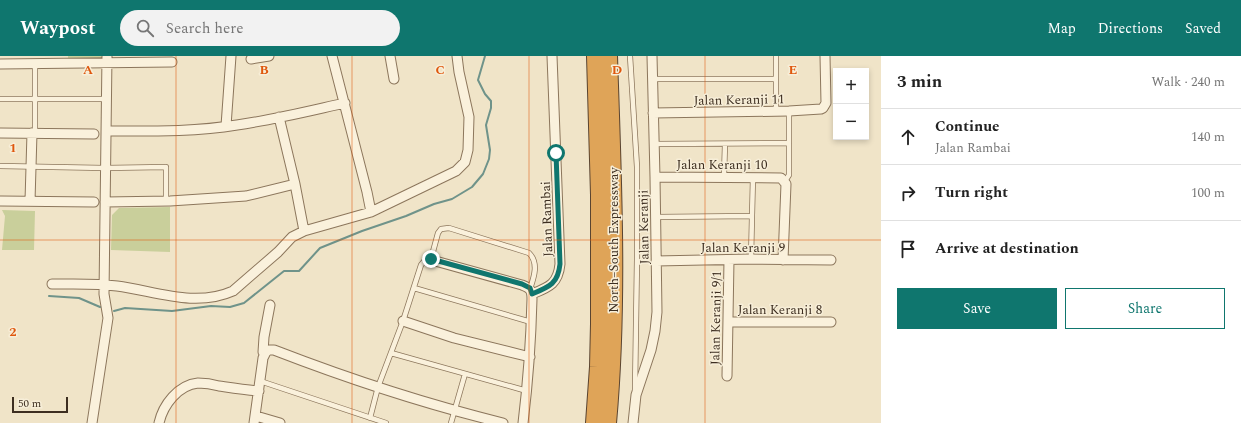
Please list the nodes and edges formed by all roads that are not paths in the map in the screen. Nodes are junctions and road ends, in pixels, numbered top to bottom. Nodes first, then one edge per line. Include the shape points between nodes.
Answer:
1 (231, 56) edge
2 (269, 56) edge
3 (332, 56) edge
4 (390, 56) edge
5 (457, 56) edge
6 (552, 56) edge
7 (595, 56) edge
8 (609, 56) edge
9 (630, 56) edge
10 (652, 56) edge
11 (776, 56) edge
12 (825, 56) edge
13 (251, 59) dead end
14 (107, 60) edge
15 (33, 61) edge
16 (172, 62) dead end
17 (0, 64) edge
18 (776, 79) junction
19 (394, 80) dead end
20 (652, 80) junction
21 (0, 99) edge
22 (35, 99) junction
23 (106, 99) junction
24 (345, 103) junction
25 (776, 111) junction
26 (789, 111) junction
27 (652, 113) junction
28 (279, 117) junction
29 (226, 126) junction
30 (106, 131) junction
31 (0, 133) edge
32 (33, 133) junction
33 (94, 134) dead end
34 (789, 143) junction
35 (654, 144) junction
36 (725, 144) junction
37 (0, 166) edge
38 (31, 166) junction
39 (105, 168) junction
40 (724, 176) junction
41 (655, 177) junction
42 (753, 177) junction
43 (785, 182) junction
44 (295, 184) junction
45 (1, 201) edge
46 (30, 201) junction
47 (168, 201) junction
48 (94, 202) dead end
49 (105, 202) junction
50 (371, 212) junction
51 (752, 216) junction
52 (656, 217) junction
53 (304, 231) junction
54 (430, 259) junction
55 (751, 259) junction
56 (729, 260) junction
57 (783, 260) junction
58 (831, 260) dead end
59 (656, 261) junction
60 (52, 284) dead end
61 (104, 285) junction
62 (414, 288) junction
63 (531, 291) junction
64 (270, 305) dead end
65 (403, 321) junction
66 (531, 322) junction
67 (728, 322) junction
68 (831, 322) dead end
69 (266, 352) junction
70 (391, 353) junction
71 (530, 357) junction
72 (465, 374) junction
73 (728, 376) dead end
74 (260, 381) junction
75 (378, 387) junction
76 (527, 391) junction
77 (259, 392) junction
78 (636, 395) junction
79 (454, 411) junction
80 (255, 419) edge
81 (372, 420) edge
82 (92, 423) edge
83 (159, 423) edge
84 (280, 423) edge
85 (386, 423) edge
86 (450, 423) edge
87 (503, 423) edge
88 (523, 423) edge
89 (594, 423) edge
90 (608, 423) edge
91 (633, 423) edge

1 - 29 street
2 - 13 street
3 - 24 street
4 - 19 street
5 - 50 street via 469,117 465,162 456,171
6 - 63 street, Jalan Rambai via 560,264 555,282 543,290
7 - 89 highway, North–South Expressway via 599,324
8 - 90 highway, North–South Expressway via 614,314
9 - 78 lane via 637,167 638,259 634,381
10 - 20 street, Jalan Keranji
11 - 18 lane
12 - 26 street, Jalan Keranji 11 via 824,108
14 - 15 street
14 - 16 street
14 - 23 street
15 - 17 street
15 - 22 lane
18 - 20 lane
18 - 25 lane
20 - 27 street, Jalan Keranji
21 - 22 lane
22 - 23 lane
22 - 32 lane
23 - 30 street
24 - 28 street
24 - 50 street
25 - 26 street, Jalan Keranji 11
25 - 27 street, Jalan Keranji 11
26 - 34 lane
27 - 35 street, Jalan Keranji
28 - 29 street
28 - 44 street
29 - 30 street via 171,131
30 - 39 street
31 - 32 street
32 - 33 street
32 - 38 street
34 - 36 lane
34 - 43 lane via 789,175
35 - 36 lane
35 - 41 street, Jalan Keranji
36 - 40 lane
37 - 38 lane
38 - 39 lane
38 - 46 street
39 - 47 lane via 166,167
39 - 49 street
40 - 41 street, Jalan Keranji 10
40 - 42 street, Jalan Keranji 10
41 - 52 street, Jalan Keranji
42 - 43 street, Jalan Keranji 10 via 778,177
42 - 51 lane
43 - 57 street
44 - 47 street via 246,196
44 - 53 street
45 - 46 street
46 - 48 street
47 - 49 street
49 - 61 street
50 - 53 street
51 - 52 lane
51 - 55 lane
52 - 59 street, Jalan Keranji
53 - 61 street via 292,237 278,252 224,295 184,298
54 - 62 lane via 426,259 421,265
54 - 63 street via 522,284
54 - 63 lane via 438,233 449,228 529,253 535,264
55 - 56 street, Jalan Keranji 9
55 - 57 street, Jalan Keranji 9
56 - 59 street, Jalan Keranji 9
56 - 67 street, Jalan Keranji 9/1
57 - 58 street, Jalan Keranji 9
59 - 78 street, Jalan Keranji via 655,331
60 - 61 street
61 - 82 street via 108,318
62 - 65 lane
62 - 66 lane
63 - 66 street
64 - 69 street via 263,342 263,352
65 - 70 lane
65 - 71 street via 454,338
66 - 71 street
67 - 68 street, Jalan Keranji 8
67 - 73 street, Jalan Keranji 9/1
69 - 74 street
69 - 75 street via 274,350
70 - 72 lane
70 - 75 lane
71 - 76 street
72 - 76 lane
72 - 79 lane
74 - 77 street
74 - 81 lane
75 - 79 street
75 - 81 lane
76 - 88 street
77 - 80 street
77 - 83 street via 193,384 174,396 163,410
78 - 91 street, Jalan Keranji
79 - 86 lane
79 - 87 street
80 - 84 street
81 - 85 lane

